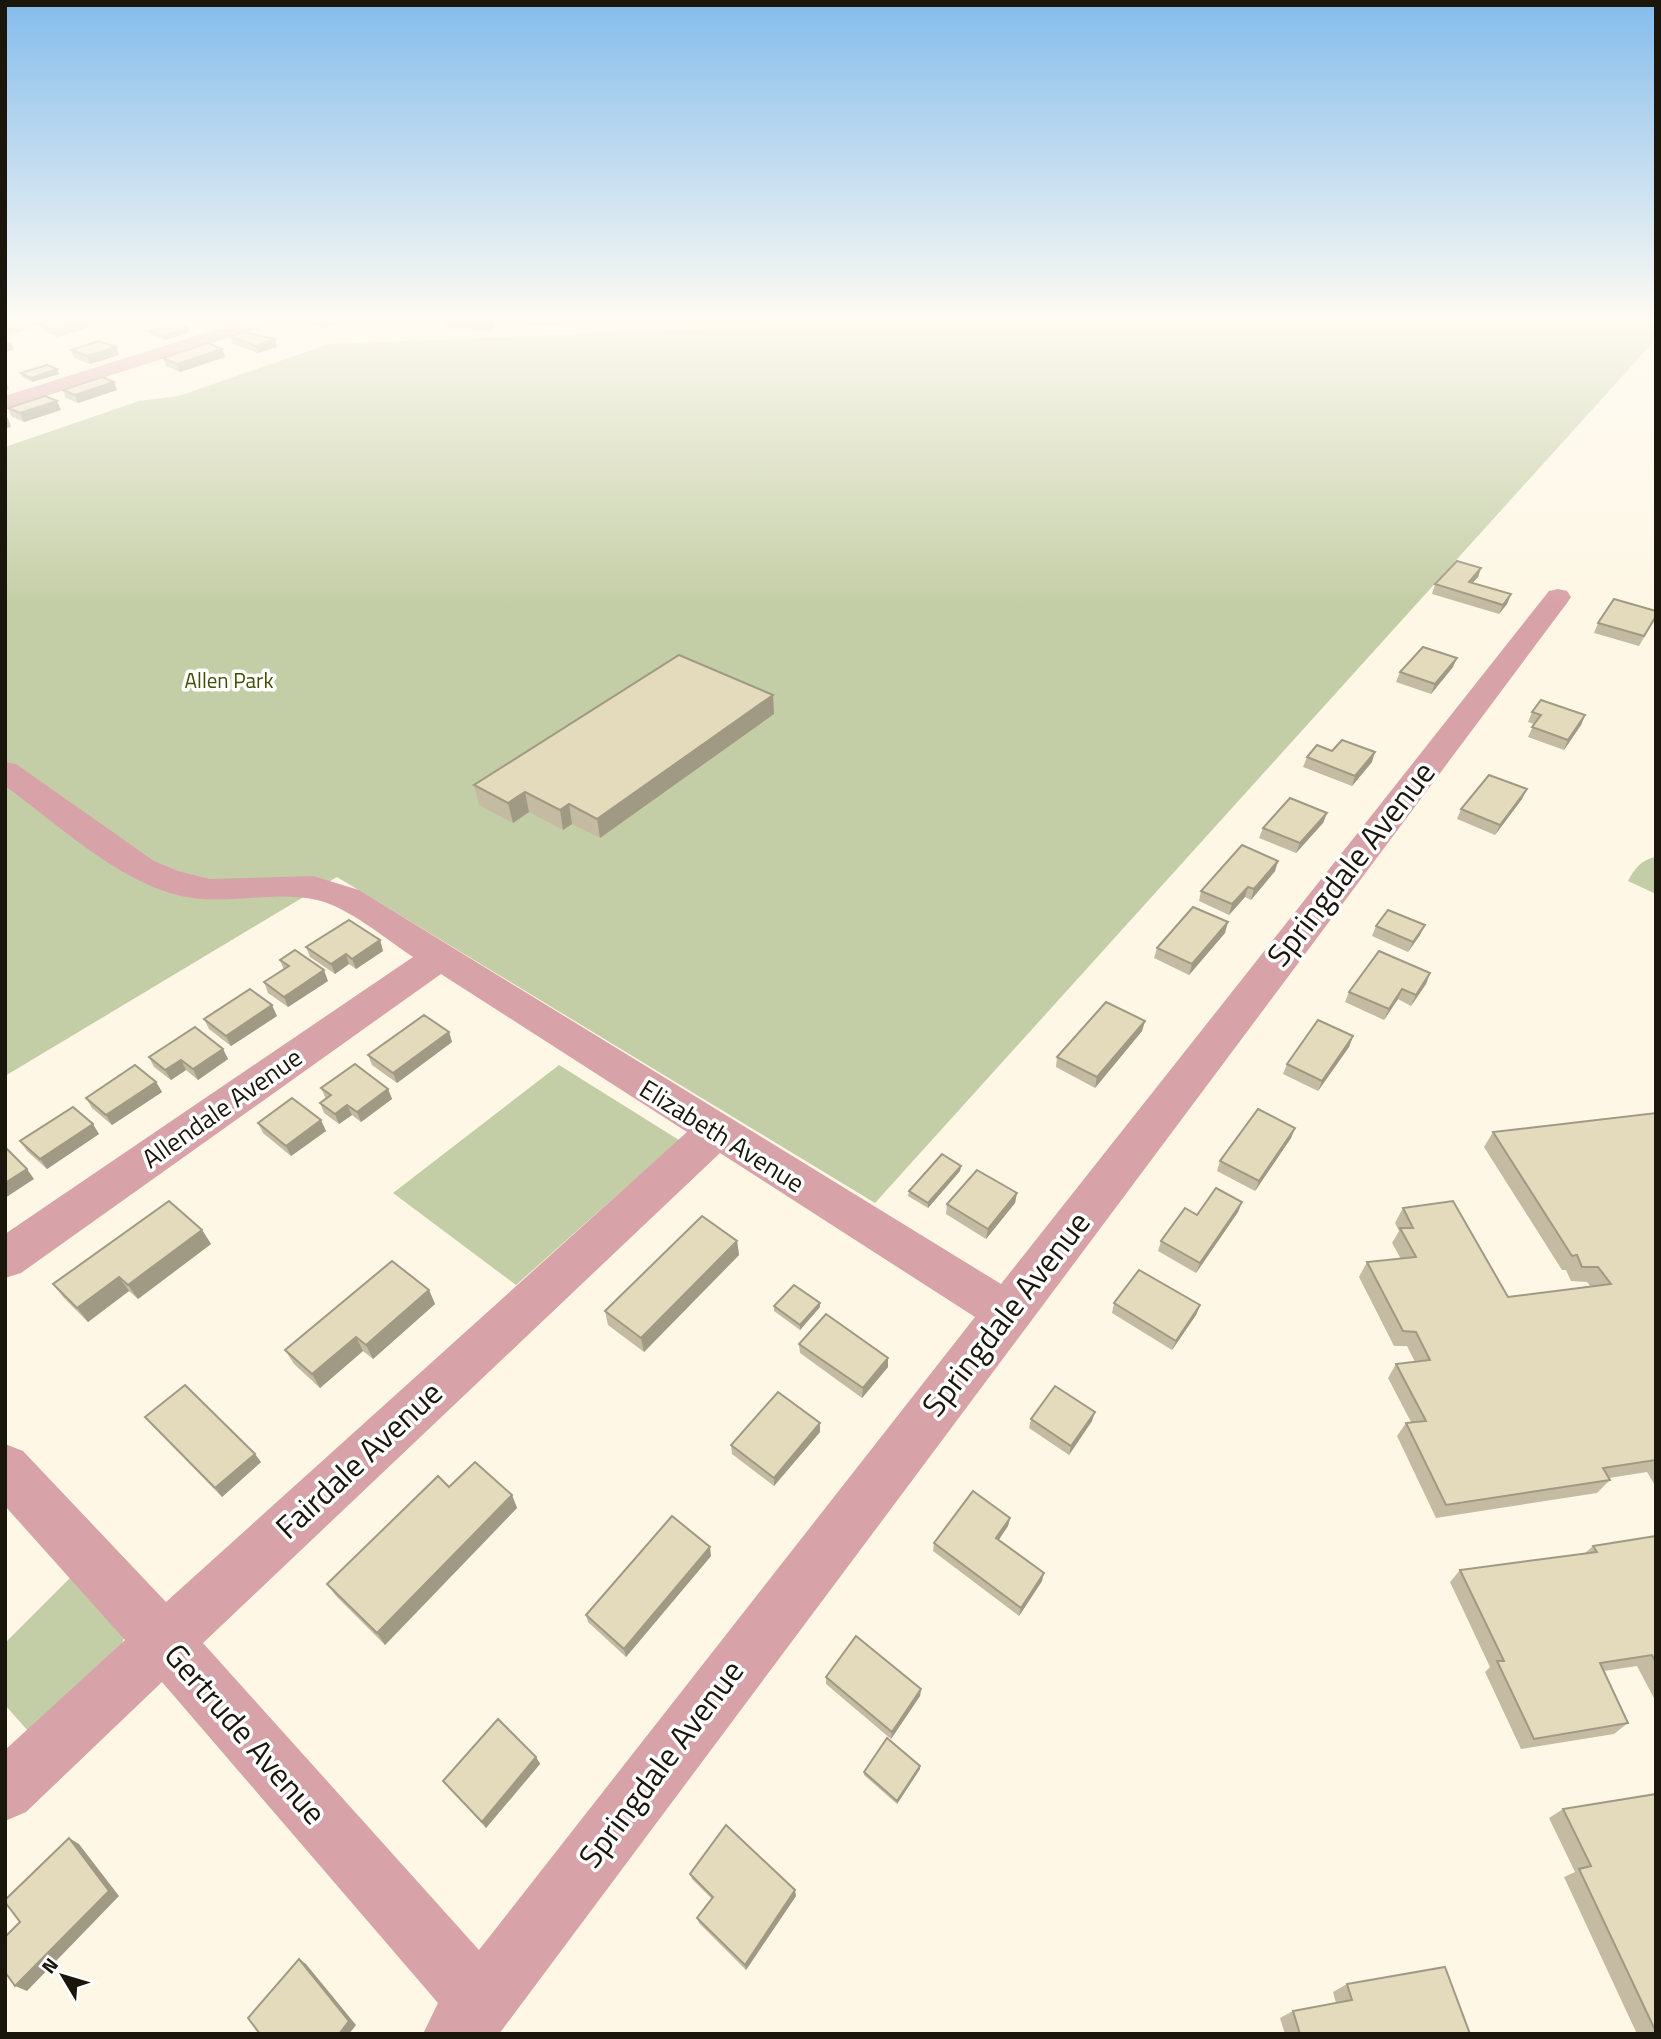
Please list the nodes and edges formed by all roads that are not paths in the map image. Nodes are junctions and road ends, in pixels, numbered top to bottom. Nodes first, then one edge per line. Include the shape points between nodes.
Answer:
1 (1558, 597) dead end
2 (5, 771) edge
3 (439, 957) junction
4 (715, 1132) junction
5 (5, 1259) edge
6 (1007, 1313) junction
7 (5, 1468) edge
8 (164, 1642) junction
9 (5, 1791) edge
10 (469, 2018) edge

1 - 6 street, Springdale Avenue
2 - 3 street, Elizabeth Avenue via 142,869 165,880 209,890 310,885 328,889
3 - 4 street, Elizabeth Avenue
3 - 5 street, Allendale Avenue
4 - 6 street, Elizabeth Avenue
4 - 8 street, Fairdale Avenue
6 - 10 street, Springdale Avenue
7 - 8 street, Gertrude Avenue
8 - 9 street, Fairdale Avenue
8 - 10 street, Gertrude Avenue

